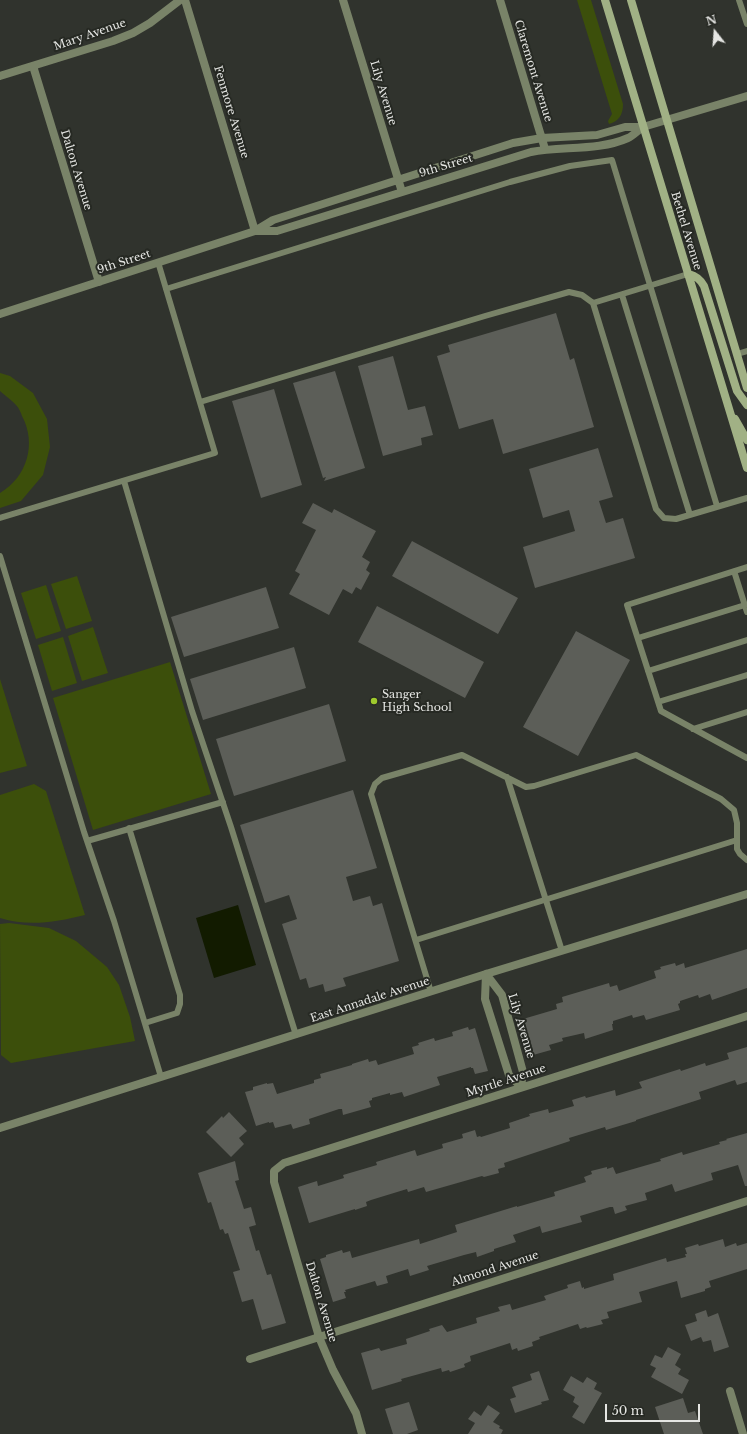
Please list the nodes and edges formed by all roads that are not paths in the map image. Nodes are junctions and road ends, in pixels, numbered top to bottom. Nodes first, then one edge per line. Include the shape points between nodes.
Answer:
1 (180, 0) edge
2 (185, 0) edge
3 (343, 0) edge
4 (500, 0) edge
5 (605, 0) edge
6 (631, 0) edge
7 (739, 0) edge
8 (747, 24) edge
9 (33, 66) junction
10 (0, 76) edge
11 (747, 96) edge
12 (666, 120) junction
13 (643, 127) junction
14 (542, 138) junction
15 (545, 149) junction
16 (398, 179) junction
17 (402, 192) junction
18 (256, 231) junction
19 (158, 262) junction
20 (688, 274) junction
21 (99, 282) junction
22 (650, 286) junction
23 (166, 289) junction
24 (622, 294) junction
25 (593, 303) junction
26 (0, 314) edge
27 (747, 351) edge
28 (737, 354) junction
29 (747, 388) edge
30 (200, 402) junction
31 (747, 405) edge
32 (730, 410) junction
33 (747, 440) edge
34 (747, 468) edge
35 (124, 481) junction
36 (747, 498) edge
37 (717, 506) junction
38 (690, 515) junction
39 (0, 518) edge
40 (0, 556) edge
41 (747, 567) edge
42 (734, 571) junction
43 (745, 605) junction
44 (747, 612) edge
45 (638, 638) junction
46 (747, 640) edge
47 (648, 671) junction
48 (747, 675) edge
49 (658, 702) junction
50 (747, 712) edge
51 (693, 729) junction
52 (747, 758) edge
53 (507, 777) junction
54 (223, 802) junction
55 (129, 828) junction
56 (737, 840) junction
57 (87, 841) junction
58 (747, 860) edge
59 (747, 894) edge
60 (546, 900) junction
61 (416, 940) junction
62 (562, 951) junction
63 (486, 974) junction
64 (431, 992) junction
65 (747, 1016) edge
66 (145, 1023) junction
67 (296, 1035) junction
68 (161, 1077) junction
69 (521, 1087) junction
70 (0, 1128) edge
71 (274, 1171) joint
72 (747, 1201) edge
73 (319, 1337) junction
74 (250, 1359) dead end
75 (730, 1391) dead end
76 (362, 1434) edge
77 (743, 1434) edge

1 - 9 street, Mary Avenue via 133,33
2 - 18 street, Fenmore Avenue
3 - 16 street, Lily Avenue
4 - 14 street, Claremont Avenue
5 - 13 main road, Bethel Avenue
6 - 12 main road, Bethel Avenue
7 - 8 lane
9 - 10 street, Mary Avenue
9 - 21 street, Dalton Avenue
11 - 12 street, 9th Street
12 - 13 street, 9th Street
12 - 28 main road, Bethel Avenue
13 - 14 street, 9th Street
13 - 15 street, 9th Street via 629,138 613,143
13 - 20 main road, Bethel Avenue
14 - 15 street, Claremont Avenue
14 - 16 street, 9th Street via 513,143
15 - 17 street, 9th Street
16 - 17 street, Lily Avenue
16 - 18 street, 9th Street via 273,220
17 - 18 street, 9th Street via 276,232
18 - 19 street, 9th Street
19 - 21 street, 9th Street
19 - 23 lane
20 - 22 lane
20 - 31 main road via 695,276 704,286 737,390
20 - 32 main road, Bethel Avenue
21 - 26 street, 9th Street
22 - 23 lane via 612,160 570,166 510,182
22 - 24 lane
22 - 37 lane
23 - 30 lane
24 - 25 lane
24 - 38 lane
25 - 30 lane via 582,295 569,292
25 - 38 lane via 656,509 664,518 676,519
27 - 28 lane
28 - 29 main road, Bethel Avenue
30 - 35 lane via 215,453
32 - 33 main road
32 - 34 main road, Bethel Avenue
35 - 39 lane
35 - 54 lane via 192,711
36 - 37 lane
37 - 38 lane
40 - 57 lane
41 - 42 lane
42 - 43 lane
42 - 45 lane via 627,605
43 - 44 lane
43 - 45 lane
45 - 47 lane
46 - 47 lane
47 - 49 lane
48 - 49 lane
49 - 51 lane via 661,711
50 - 51 lane
51 - 52 lane
53 - 56 lane via 526,787 534,786 636,755 721,799 734,810
53 - 60 lane
53 - 61 lane via 462,755 382,778 375,784 371,794
54 - 55 lane
54 - 67 lane
55 - 57 lane
55 - 66 lane via 180,995 177,1013
56 - 58 lane via 737,849
56 - 60 lane
57 - 66 lane
59 - 62 street, East Annadale Avenue
60 - 61 lane
60 - 62 lane
61 - 64 lane
62 - 63 street, East Annadale Avenue
63 - 64 street, East Annadale Avenue
63 - 69 street, Lily Avenue via 502,995 523,1072
63 - 69 street via 485,999 509,1075
64 - 67 street, East Annadale Avenue
65 - 69 street, Myrtle Avenue
66 - 68 lane
67 - 68 street, East Annadale Avenue
68 - 70 street, East Annadale Avenue
69 - 71 street, Myrtle Avenue via 284,1163
71 - 73 street, Dalton Avenue via 274,1182
72 - 73 street, Almond Avenue
73 - 74 street, Almond Avenue
73 - 76 street, Dalton Avenue via 356,1413
75 - 77 street

